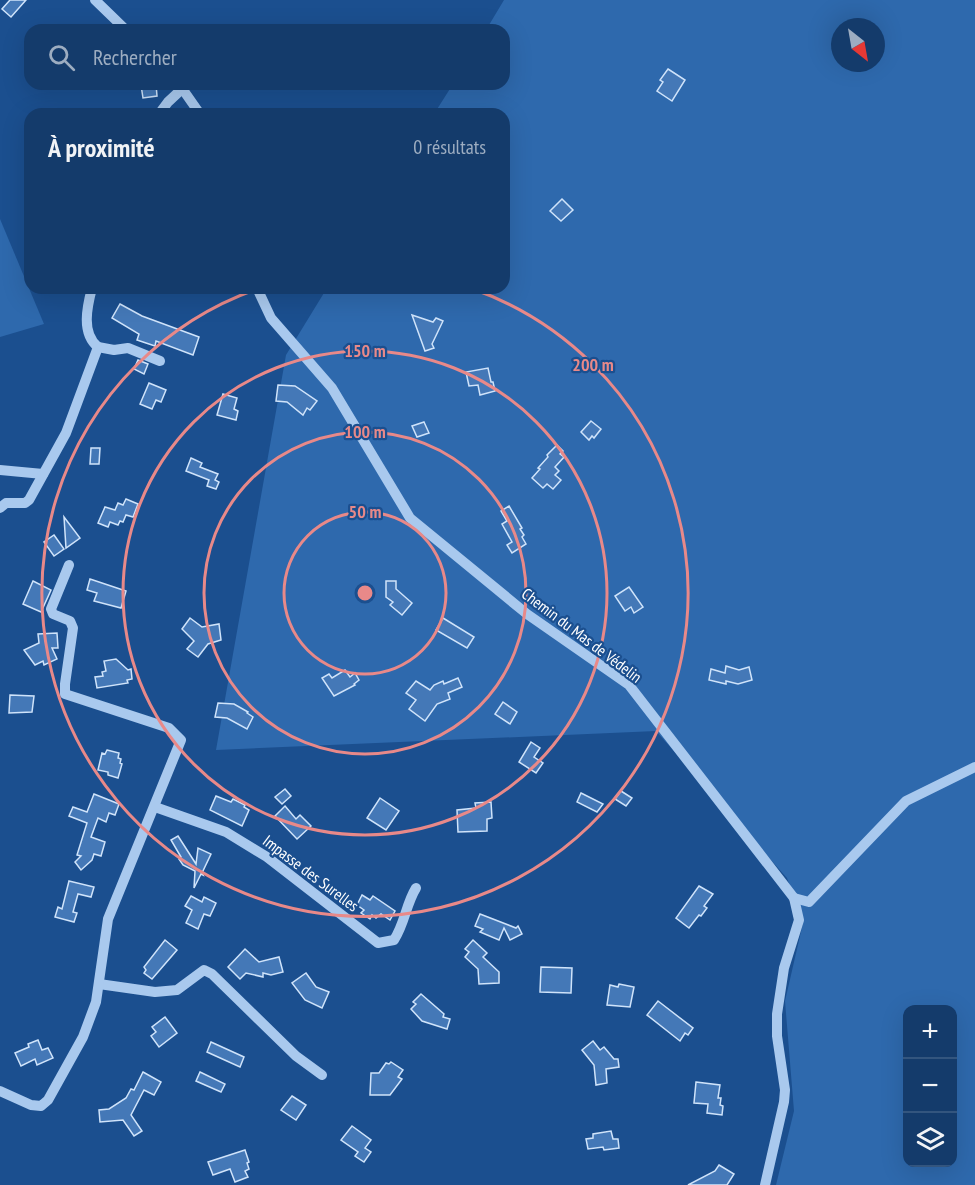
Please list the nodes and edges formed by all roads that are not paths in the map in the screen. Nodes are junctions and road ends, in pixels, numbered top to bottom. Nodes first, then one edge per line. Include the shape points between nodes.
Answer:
1 (95, 0) edge
2 (120, 24) edge
3 (178, 90) edge
4 (184, 90) edge
5 (164, 108) edge
6 (196, 108) edge
7 (90, 294) edge
8 (260, 294) edge
9 (98, 347) junction
10 (160, 361) dead end
11 (0, 470) edge
12 (43, 474) junction
13 (0, 508) edge
14 (69, 565) dead end
15 (975, 767) edge
16 (155, 807) junction
17 (416, 888) dead end
18 (794, 898) junction
19 (99, 984) junction
20 (322, 1075) dead end
21 (0, 1091) edge
22 (765, 1185) edge

1 - 2 street
3 - 5 street
4 - 6 street
7 - 9 street via 87,323
8 - 18 street, Chemin du Mas de Védelin via 271,318 332,388 410,518 527,614 629,685
9 - 10 street via 128,348
9 - 12 street via 66,433
11 - 12 street
12 - 13 street via 25,503 6,503
14 - 16 street via 51,609 53,614 70,621 73,628 64,684 66,694 169,728 181,740
15 - 18 street via 906,801 809,902
16 - 17 street, Impasse des Surelles via 226,832 267,857 378,943 394,940
16 - 19 street via 108,919
18 - 22 street via 799,920 784,968 777,1014 784,1102
19 - 20 street via 155,992 177,990 204,970 296,1056
19 - 21 street via 83,1037 48,1101 40,1106 31,1105

